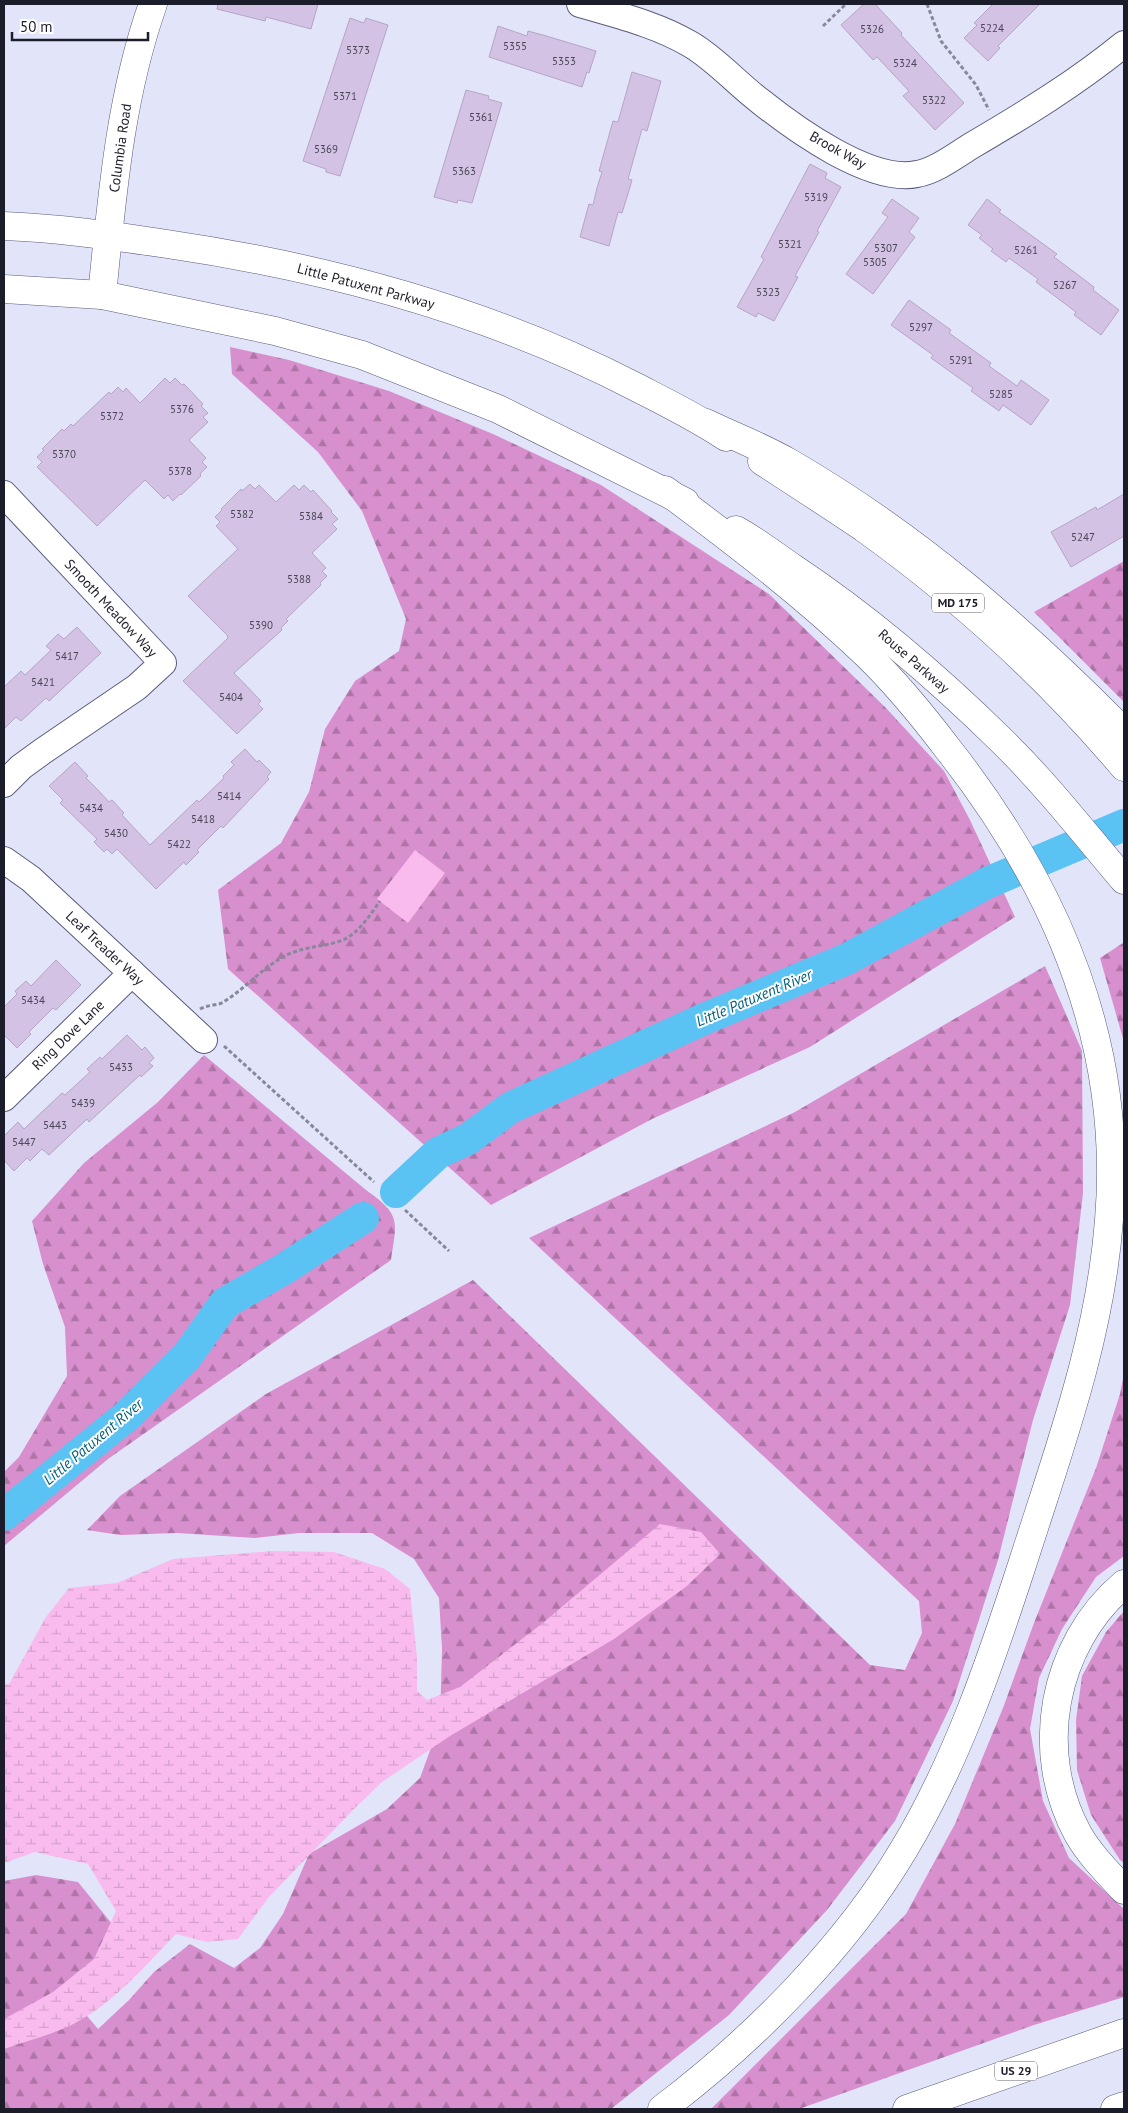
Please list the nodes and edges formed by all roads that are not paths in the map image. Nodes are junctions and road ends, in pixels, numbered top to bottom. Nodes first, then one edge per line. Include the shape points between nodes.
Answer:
1 (153, 4) edge
2 (580, 4) edge
3 (1124, 44) edge
4 (4, 226) edge
5 (108, 235) junction
6 (4, 289) edge
7 (102, 294) junction
8 (706, 423) junction
9 (665, 490) junction
10 (4, 494) edge
11 (1122, 752) edge
12 (4, 784) edge
13 (4, 860) edge
14 (1124, 880) edge
15 (132, 973) junction
16 (204, 1040) road end
17 (4, 1098) edge
18 (1124, 1584) edge
19 (1124, 1890) edge
20 (1124, 2033) edge
21 (1124, 2106) edge
22 (662, 2109) edge
23 (907, 2109) edge
24 (1115, 2109) edge

1 - 5 main road, Columbia Road via 130,83
2 - 3 street, Brook Way via 643,23 691,44 760,101 853,161 874,170 905,176 919,174 989,135 1073,82
4 - 5 main road, Little Patuxent Parkway
5 - 7 main road, Columbia Road
5 - 8 main road, Little Patuxent Parkway via 297,267 463,312 606,372
6 - 7 main road
7 - 9 main road via 275,331 362,356 498,408
8 - 11 main road, MD 175 via 864,528 930,579 995,634
8 - 11 main road via 787,462 872,515 941,565 1008,620 1068,676
9 - 14 main road, Rouse Parkway via 742,534 887,636 1003,742
9 - 22 main road via 812,604 870,658 922,716 969,776 1029,868 1072,958 1086,1000 1107,1107 1110,1218 1090,1347 1072,1409 997,1643 950,1761 904,1850 833,1946 760,2025 715,2067
10 - 12 street, Smooth Meadow Way via 163,663 137,687 21,767
13 - 15 street, Leaf Treader Way via 31,879
15 - 16 street, Leaf Treader Way
15 - 17 street, Ring Dove Lane
18 - 19 main road via 1094,1616 1073,1649 1061,1682 1053,1724 1054,1759 1062,1798 1078,1835
20 - 23 main road, US 29
21 - 24 main road

